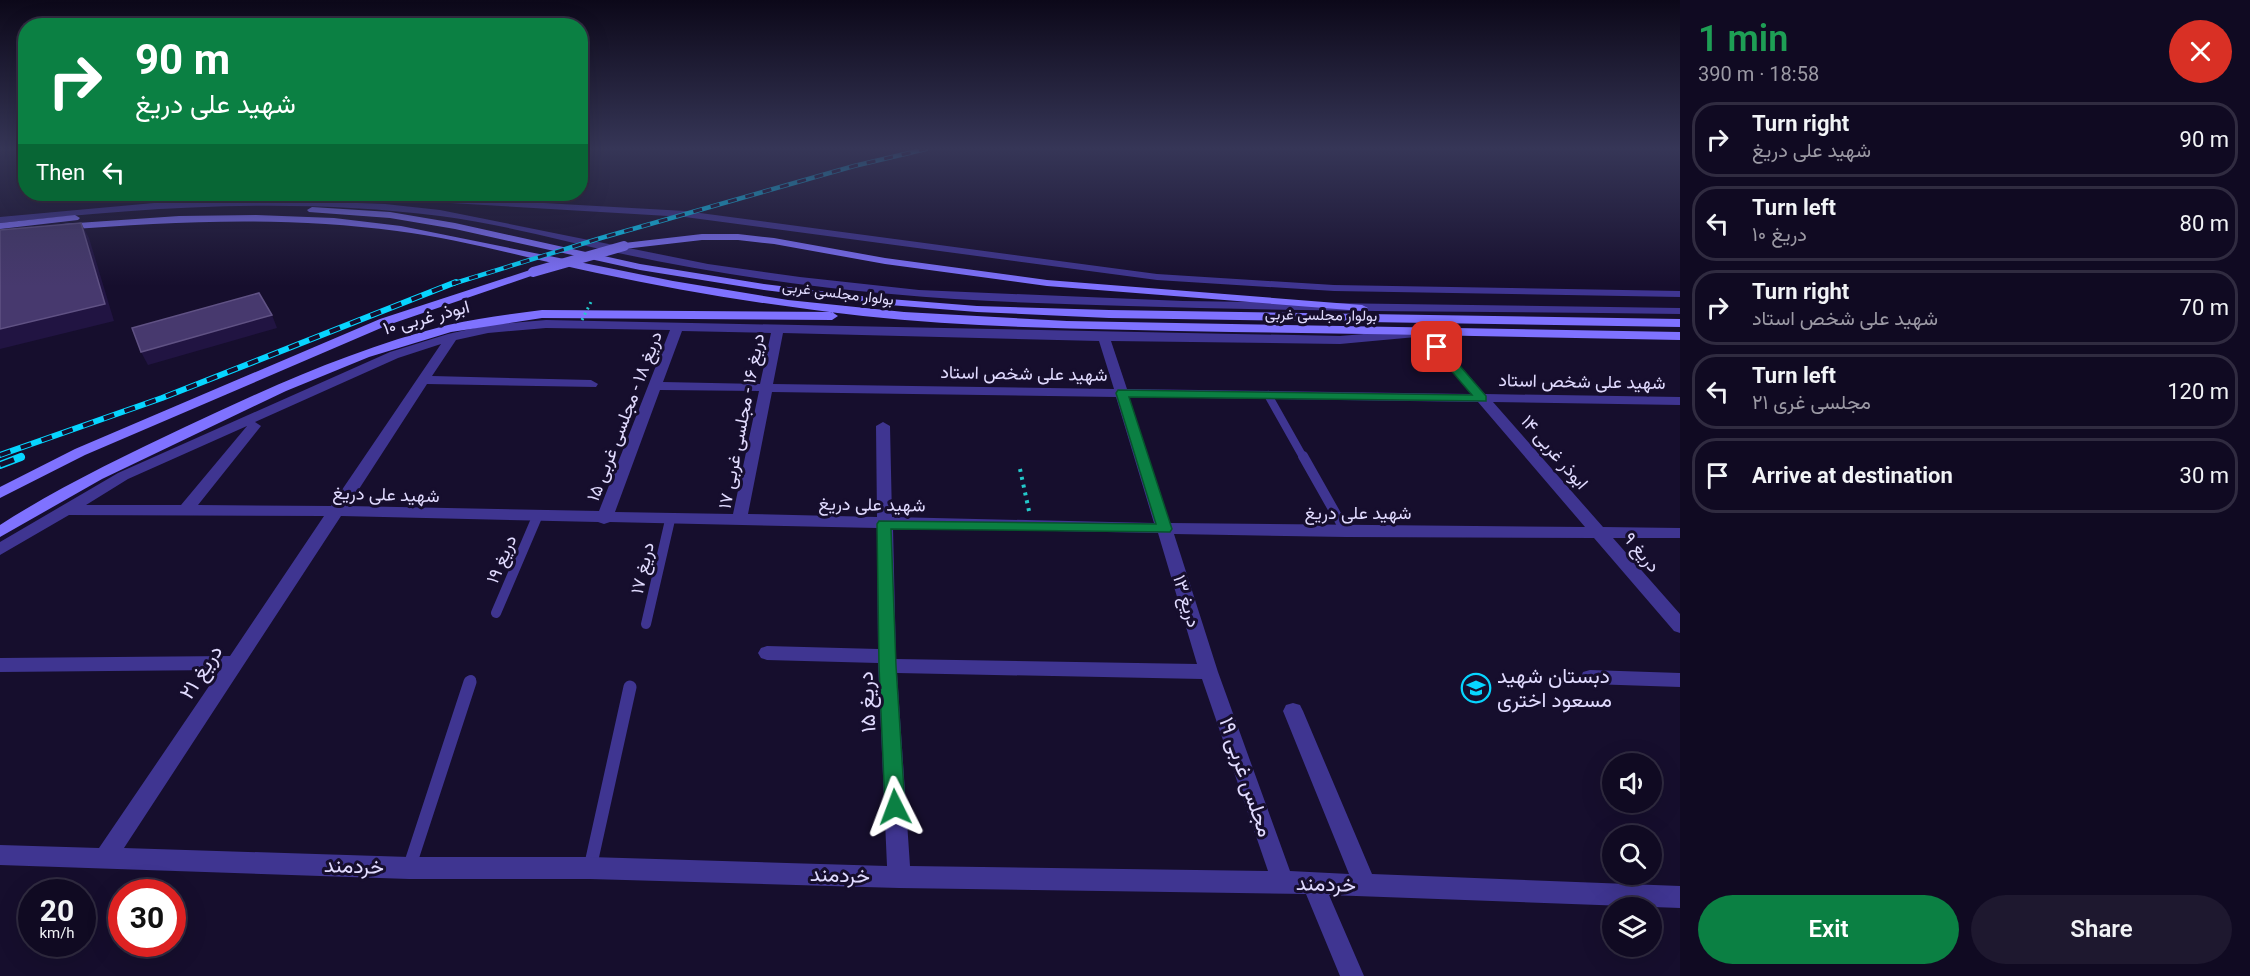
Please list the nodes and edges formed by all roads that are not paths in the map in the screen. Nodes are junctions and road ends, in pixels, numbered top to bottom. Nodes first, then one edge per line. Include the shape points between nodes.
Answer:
1 (103, 201) edge
2 (458, 201) edge
3 (0, 211) edge
4 (0, 220) edge
5 (0, 226) edge
6 (0, 235) edge
7 (1680, 294) edge
8 (1362, 308) junction
9 (1451, 309) junction
10 (1680, 311) edge
11 (1169, 315) junction
12 (904, 316) junction
13 (1560, 321) junction
14 (1680, 323) edge
15 (678, 326) junction
16 (778, 328) junction
17 (1442, 332) junction
18 (1680, 336) edge
19 (452, 337) junction
20 (1104, 337) junction
21 (1437, 347) dead end
22 (423, 380) junction
23 (591, 384) dead end
24 (655, 386) junction
25 (766, 387) junction
26 (1122, 393) junction
27 (1268, 395) junction
28 (1482, 398) junction
29 (1680, 400) edge
30 (254, 426) dead end
31 (884, 426) dead end
32 (0, 493) edge
33 (63, 510) junction
34 (185, 511) junction
35 (334, 512) junction
36 (537, 517) junction
37 (604, 519) junction
38 (670, 520) junction
39 (740, 521) junction
40 (884, 524) junction
41 (1165, 529) junction
42 (1599, 531) junction
43 (0, 532) edge
44 (1346, 532) junction
45 (1680, 533) edge
46 (0, 549) edge
47 (1672, 609) edge
48 (496, 614) dead end
49 (646, 624) dead end
50 (1680, 626) edge
51 (767, 653) dead end
52 (888, 661) junction
53 (234, 663) junction
54 (0, 665) edge
55 (1209, 672) junction
56 (1590, 677) dead end
57 (471, 680) dead end
58 (1680, 680) edge
59 (630, 687) dead end
60 (1293, 711) dead end
61 (0, 855) edge
62 (106, 857) junction
63 (409, 868) junction
64 (590, 868) junction
65 (899, 877) junction
66 (1282, 882) junction
67 (1313, 884) junction
68 (1365, 885) junction
69 (1680, 897) edge
70 (1352, 976) edge

1 - 3 street
2 - 7 street via 685,214 1157,277 1334,288
4 - 8 street via 178,204 338,204 483,219 694,265 892,291 979,298
5 - 11 main road, بولوار مجلسی غربی via 197,209 339,211 455,226 640,267 787,290 977,309
6 - 12 main road, بولوار مجلسی غربی via 198,218 356,223 439,234 680,287
8 - 9 street
8 - 11 main road
8 - 32 main road, ابوذر غربی ۱۰, bridge via 1047,283 738,237 624,246 384,322 80,452
9 - 10 street
9 - 13 main road
11 - 13 main road, بولوار مجلسی غربی
12 - 17 main road, بولوار مجلسی غربی via 1014,324
12 - 43 main road, ابوذر غربی ۱۰ via 542,314 496,317 450,327 346,360 266,395 107,470
13 - 14 main road, بولوار مجلسی غربی
15 - 16 street
15 - 19 street via 546,324
15 - 24 street, دریغ ۱۸ - مجلسی غربی ۱۵
16 - 20 street
16 - 25 street, دریغ ۱۶ - مجلسی غربی ۱۷
17 - 18 main road, بولوار مجلسی غربی
17 - 20 street via 1340,340
19 - 22 street, دریغ ۲۱
19 - 33 street via 394,355 331,382 123,476
20 - 26 street, دریغ ۱۳
21 - 28 street, ابوذر غربی ۱۴
22 - 23 street
22 - 35 street, دریغ ۲۱
24 - 25 street, شهید علی شخص استاد
24 - 37 street, دریغ ۱۸ - مجلسی غربی ۱۵
25 - 26 street, شهید علی شخص استاد
25 - 39 street, دریغ ۱۶ - مجلسی غربی ۱۷
26 - 27 street, شهید علی شخص استاد
26 - 41 street, دریغ ۱۳
27 - 28 street, شهید علی شخص استاد
27 - 44 lane
28 - 29 street, شهید علی شخص استاد
28 - 42 street, ابوذر غربی ۱۴
30 - 34 street
31 - 40 street, دریغ ۱۵
33 - 34 street, شهید علی دریغ
33 - 46 street
34 - 35 street, شهید علی دریغ
35 - 36 street, شهید علی دریغ
35 - 53 street, دریغ ۲۱
36 - 37 street, شهید علی دریغ
36 - 48 lane, دریغ ۱۹
37 - 38 street, شهید علی دریغ
38 - 39 street, شهید علی دریغ
38 - 49 lane, دریغ ۱۷
39 - 40 street, شهید علی دریغ
40 - 41 street, شهید علی دریغ
40 - 52 street, دریغ ۱۵
41 - 44 street, شهید علی دریغ
41 - 55 street, دریغ ۱۳
42 - 44 street, شهید علی دریغ
42 - 45 street, شهید علی دریغ
42 - 47 street, دریغ ۹
47 - 50 street, دریغ ۹
51 - 52 street
52 - 55 street
52 - 65 street, دریغ ۱۵
53 - 54 street
53 - 62 street, دریغ ۲۱
55 - 66 street, مجلس غربی ۱۹
56 - 58 street
57 - 63 lane
59 - 64 lane
60 - 68 street
61 - 62 street, خردمند
62 - 63 street, خردمند
63 - 64 street, خردمند
64 - 65 street, خردمند
65 - 66 street, خردمند
66 - 67 street, خردمند
67 - 68 street, خردمند
67 - 70 street
68 - 69 street, خردمند

